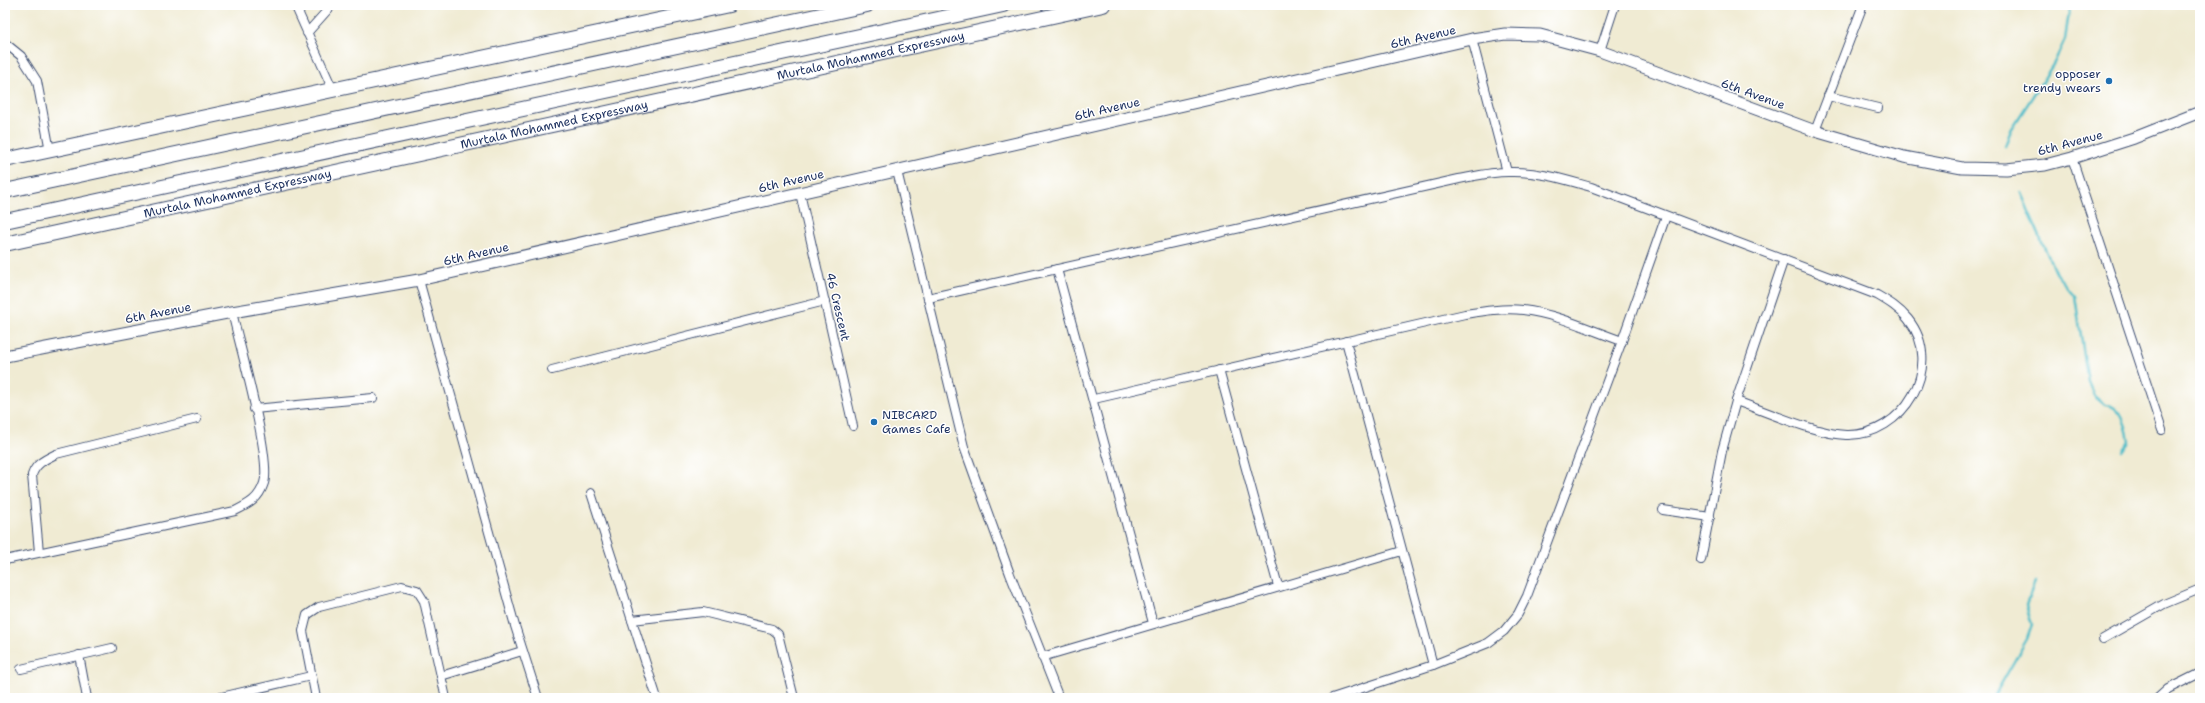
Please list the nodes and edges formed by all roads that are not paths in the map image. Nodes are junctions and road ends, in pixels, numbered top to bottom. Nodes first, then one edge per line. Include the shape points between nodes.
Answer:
1 (296, 5) edge
2 (332, 5) edge
3 (729, 5) edge
4 (867, 5) edge
5 (1003, 5) edge
6 (1103, 5) edge
7 (1615, 5) edge
8 (1864, 5) edge
9 (307, 32) junction
10 (1472, 39) junction
11 (5, 43) edge
12 (1600, 51) junction
13 (333, 90) junction
14 (1828, 96) junction
15 (1878, 108) dead end
16 (2200, 112) edge
17 (1815, 131) junction
18 (50, 151) junction
19 (2072, 158) junction
20 (5, 160) edge
21 (897, 171) junction
22 (1507, 172) junction
23 (5, 191) edge
24 (800, 193) junction
25 (1666, 216) junction
26 (5, 221) edge
27 (5, 244) edge
28 (1784, 259) junction
29 (1057, 269) junction
30 (419, 280) junction
31 (928, 298) junction
32 (825, 300) junction
33 (232, 312) junction
34 (1346, 341) junction
35 (1622, 341) junction
36 (5, 356) edge
37 (552, 370) dead end
38 (1219, 370) junction
39 (373, 398) dead end
40 (1094, 399) junction
41 (1736, 401) junction
42 (254, 410) junction
43 (196, 419) dead end
44 (853, 426) dead end
45 (2162, 430) dead end
46 (591, 493) dead end
47 (1664, 510) dead end
48 (1710, 517) junction
49 (1402, 551) junction
50 (40, 552) junction
51 (5, 560) edge
52 (1701, 560) dead end
53 (1278, 586) junction
54 (2200, 589) edge
55 (632, 620) junction
56 (1153, 623) junction
57 (2103, 638) dead end
58 (112, 648) dead end
59 (522, 651) junction
60 (79, 656) junction
61 (1042, 657) junction
62 (1433, 665) junction
63 (21, 669) dead end
64 (2200, 673) edge
65 (311, 676) junction
66 (441, 676) junction
67 (87, 698) edge
68 (217, 698) edge
69 (316, 698) edge
70 (446, 698) edge
71 (538, 698) edge
72 (657, 698) edge
73 (794, 698) edge
74 (1059, 698) edge
75 (1332, 698) edge
76 (2158, 698) edge

1 - 9 street
2 - 9 street
3 - 13 highway
4 - 23 highway
5 - 26 highway, Murtala Mohammed Expressway
6 - 27 highway, Murtala Mohammed Expressway
7 - 12 street
8 - 14 street
9 - 13 street
10 - 12 street, 6th Avenue via 1506,34 1540,35
10 - 21 street, 6th Avenue
10 - 22 street
11 - 18 street via 21,56 37,81
12 - 17 street, 6th Avenue
13 - 18 highway
14 - 15 street
14 - 17 street
16 - 19 street, 6th Avenue via 2134,138
17 - 19 street, 6th Avenue via 1904,157 1962,168 2006,169 2045,165
18 - 20 highway
19 - 45 street
21 - 24 street, 6th Avenue
21 - 31 street
22 - 25 street via 1555,176
22 - 29 street via 1452,180
24 - 30 street, 6th Avenue
24 - 32 street, 46 Crescent
25 - 28 street
25 - 35 street
28 - 41 street
28 - 41 street via 1877,295 1899,310 1918,338 1922,355 1921,373 1915,392 1904,410 1887,424 1869,433 1846,436 1826,432
29 - 31 street
29 - 40 street
30 - 33 street, 6th Avenue
30 - 59 street
31 - 61 street via 964,447
32 - 37 street
32 - 44 street, 46 Crescent
33 - 36 street, 6th Avenue
33 - 42 street
34 - 35 street via 1464,314 1523,310 1545,314
34 - 38 street
34 - 49 street
35 - 62 street via 1527,596 1518,614 1504,631 1488,643
38 - 40 street
38 - 53 street
39 - 42 street
40 - 56 street
41 - 48 street via 1722,451
42 - 50 street via 265,468 264,482 256,500 235,511
43 - 50 street via 56,454 39,463 32,475
46 - 55 street
47 - 48 street
48 - 52 street
49 - 53 street
49 - 62 street
50 - 51 street
53 - 56 street
54 - 57 street via 2164,604
55 - 72 street
55 - 73 street via 703,612 772,629 778,634
56 - 61 street
58 - 60 street
59 - 66 street
59 - 71 street
60 - 63 street
60 - 67 street
61 - 74 street
62 - 75 street
64 - 76 street via 2168,689
65 - 66 street via 303,631 307,615 319,607 402,586 417,590 424,601
65 - 68 street
65 - 69 street
66 - 70 street

